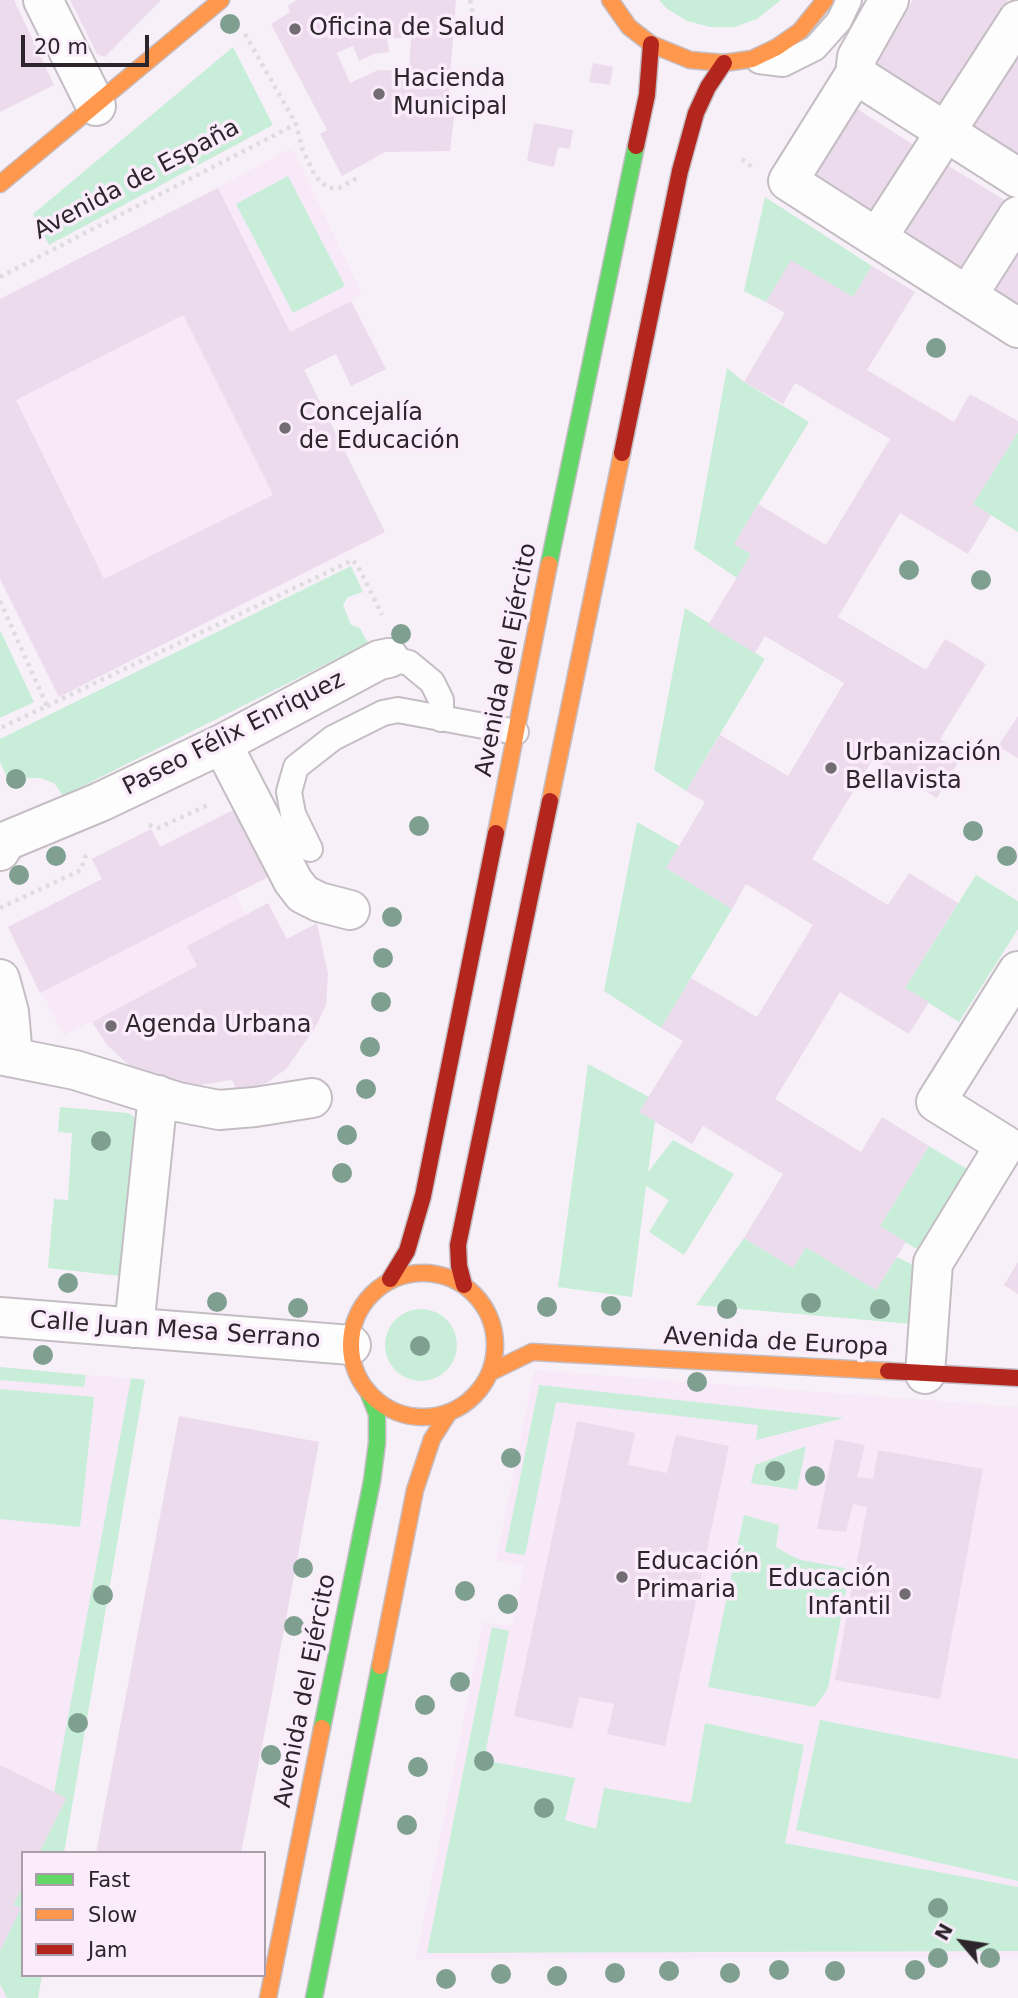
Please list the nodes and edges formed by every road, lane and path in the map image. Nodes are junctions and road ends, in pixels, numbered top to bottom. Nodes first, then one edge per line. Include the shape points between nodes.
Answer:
1 (43, 0) edge
2 (221, 0) edge
3 (470, 0) edge
4 (610, 0) edge
5 (825, 0) edge
6 (849, 0) edge
7 (890, 0) edge
8 (1018, 20) edge
9 (242, 27) dead end
10 (497, 35) dead end
11 (651, 44) junction
12 (752, 59) junction
13 (724, 63) junction
14 (855, 74) junction
15 (96, 106) junction
16 (296, 124) junction
17 (946, 132) junction
18 (357, 178) dead end
19 (1018, 178) edge
20 (0, 184) edge
21 (1018, 216) edge
22 (877, 238) junction
23 (0, 277) edge
24 (976, 282) dead end
25 (1018, 328) edge
26 (0, 601) edge
27 (382, 615) dead end
28 (389, 658) joint
29 (47, 706) junction
30 (441, 719) junction
31 (0, 728) edge
32 (516, 732) junction
33 (222, 744) junction
34 (244, 788) junction
35 (141, 830) dead end
36 (2, 840) edge
37 (97, 851) dead end
38 (303, 853) dead end
39 (0, 908) edge
40 (350, 910) dead end
41 (1018, 971) edge
42 (0, 979) edge
43 (7, 1056) edge
44 (158, 1095) junction
45 (312, 1098) dead end
46 (390, 1279) junction
47 (464, 1285) junction
48 (489, 1314) junction
49 (0, 1317) edge
50 (134, 1328) junction
51 (351, 1345) junction
52 (533, 1352) junction
53 (491, 1372) junction
54 (925, 1374) junction
55 (1018, 1378) edge
56 (369, 1394) junction
57 (448, 1414) junction
58 (268, 1998) edge
59 (314, 1998) edge

1 - 15 street
2 - 15 main road
3 - 10 path via 476,28
4 - 11 main road via 629,26
5 - 12 main road via 800,31
6 - 12 lane via 839,21 815,48 783,64
7 - 14 street via 857,57
8 - 17 street
9 - 16 path
11 - 13 main road via 690,60
11 - 32 main road, Avenida del Ejército via 648,94
12 - 13 main road
13 - 47 main road via 695,113 680,171 458,1245
14 - 17 street
14 - 22 street via 789,181
15 - 20 main road
16 - 18 path via 302,148 324,187 339,188
16 - 23 path, Avenida de España
17 - 19 street
17 - 22 street
21 - 24 street
22 - 25 street
26 - 29 path
27 - 29 path via 353,560
28 - 30 lane, Paseo Félix Enriquez via 409,663 432,682 441,700
28 - 33 street, Paseo Félix Enriquez
29 - 31 path
30 - 32 lane
30 - 38 lane via 398,710 383,713 333,738 306,745 286,760 277,775 278,812
32 - 46 main road, Avenida del Ejército via 423,1196 407,1251
33 - 34 street
33 - 36 street, Paseo Félix Enriquez via 103,800
34 - 35 path via 158,828 150,825
34 - 40 street via 303,894
37 - 39 path via 85,857 82,870
41 - 54 street via 936,1102 1005,1145 933,1263
42 - 43 street via 9,1012
43 - 44 street
44 - 45 street via 219,1110
44 - 50 street
46 - 47 main road via 427,1272
46 - 51 main road via 362,1307 353,1325
47 - 48 main road
48 - 52 main road, Avenida de Europa
48 - 53 main road via 496,1352
49 - 50 street, Calle Juan Mesa Serrano
50 - 51 street, Calle Juan Mesa Serrano
51 - 56 main road via 358,1379
52 - 53 main road, Avenida de Europa
52 - 54 main road, Avenida de Europa
53 - 57 main road via 466,1405
54 - 55 main road, Avenida de Europa
56 - 57 main road via 385,1408 405,1416
56 - 58 main road, Avenida del Ejército via 377,1414 372,1481
57 - 59 main road via 432,1439 415,1490

